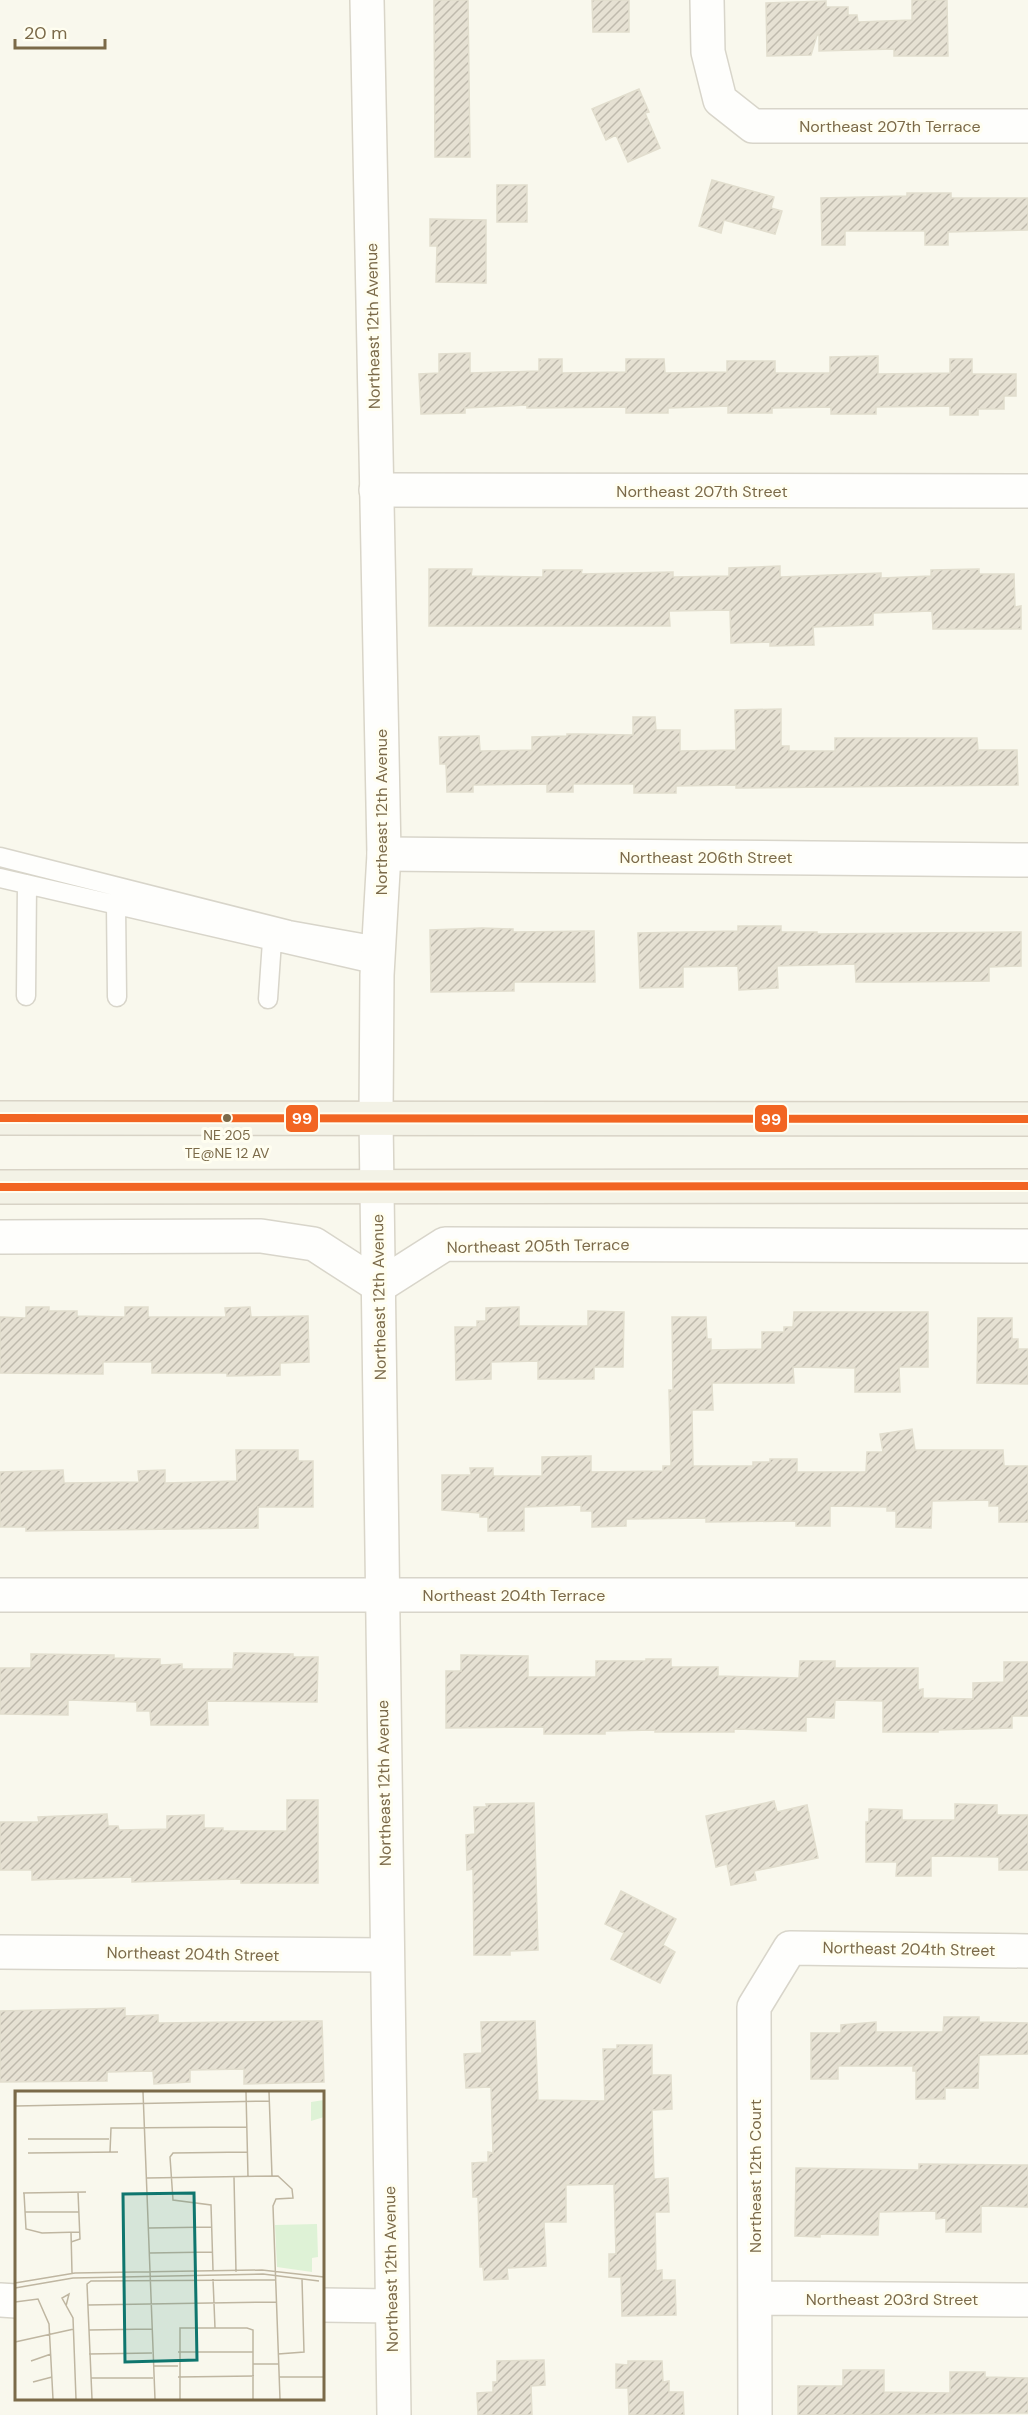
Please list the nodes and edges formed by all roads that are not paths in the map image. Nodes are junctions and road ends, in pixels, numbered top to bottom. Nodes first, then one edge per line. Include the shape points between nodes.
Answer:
1 (367, 0) edge
2 (707, 0) edge
3 (1028, 126) edge
4 (375, 490) junction
5 (1028, 491) edge
6 (384, 854) junction
7 (0, 857) edge
8 (1028, 860) edge
9 (0, 878) edge
10 (27, 884) junction
11 (116, 904) junction
12 (272, 941) junction
13 (379, 956) junction
14 (26, 996) dead end
15 (117, 997) dead end
16 (268, 999) dead end
17 (0, 1118) edge
18 (376, 1118) junction
19 (1028, 1119) edge
20 (377, 1186) junction
21 (1028, 1186) edge
22 (0, 1187) edge
23 (0, 1237) edge
24 (1028, 1246) edge
25 (379, 1286) junction
26 (0, 1595) edge
27 (382, 1595) junction
28 (1028, 1595) edge
29 (790, 1947) joint
30 (1028, 1951) edge
31 (0, 1952) edge
32 (387, 1955) junction
33 (755, 2298) junction
34 (0, 2300) edge
35 (1028, 2300) edge
36 (15, 2301) edge
37 (324, 2305) edge
38 (391, 2306) junction
39 (394, 2415) edge
40 (755, 2415) edge

1 - 4 street, Northeast 12th Avenue
2 - 3 street, Northeast 207th Terrace via 708,52 720,100 753,126
4 - 5 street, Northeast 207th Street
4 - 6 street, Northeast 12th Avenue
6 - 8 street, Northeast 206th Street
6 - 13 street, Northeast 12th Avenue
7 - 13 lane
9 - 10 lane
10 - 11 lane
10 - 14 lane
11 - 12 lane
11 - 15 lane
12 - 13 lane
12 - 16 lane
13 - 18 street, Northeast 12th Avenue
17 - 18 main road
18 - 19 main road
18 - 20 street, Northeast 12th Avenue
20 - 21 main road
20 - 22 main road
20 - 25 street, Northeast 12th Avenue
23 - 25 street via 261,1236 314,1244
24 - 25 street, Northeast 205th Terrace via 445,1244
25 - 27 street, Northeast 12th Avenue
26 - 27 street, Northeast 204th Terrace
27 - 28 street, Northeast 204th Terrace
27 - 32 street, Northeast 12th Avenue
29 - 30 street, Northeast 204th Street
29 - 33 street, Northeast 12th Court via 754,2007
31 - 32 street, Northeast 204th Street
32 - 38 street, Northeast 12th Avenue
33 - 35 street, Northeast 203rd Street
33 - 40 street, Northeast 12th Court
34 - 36 street
37 - 38 street
38 - 39 street, Northeast 12th Avenue

